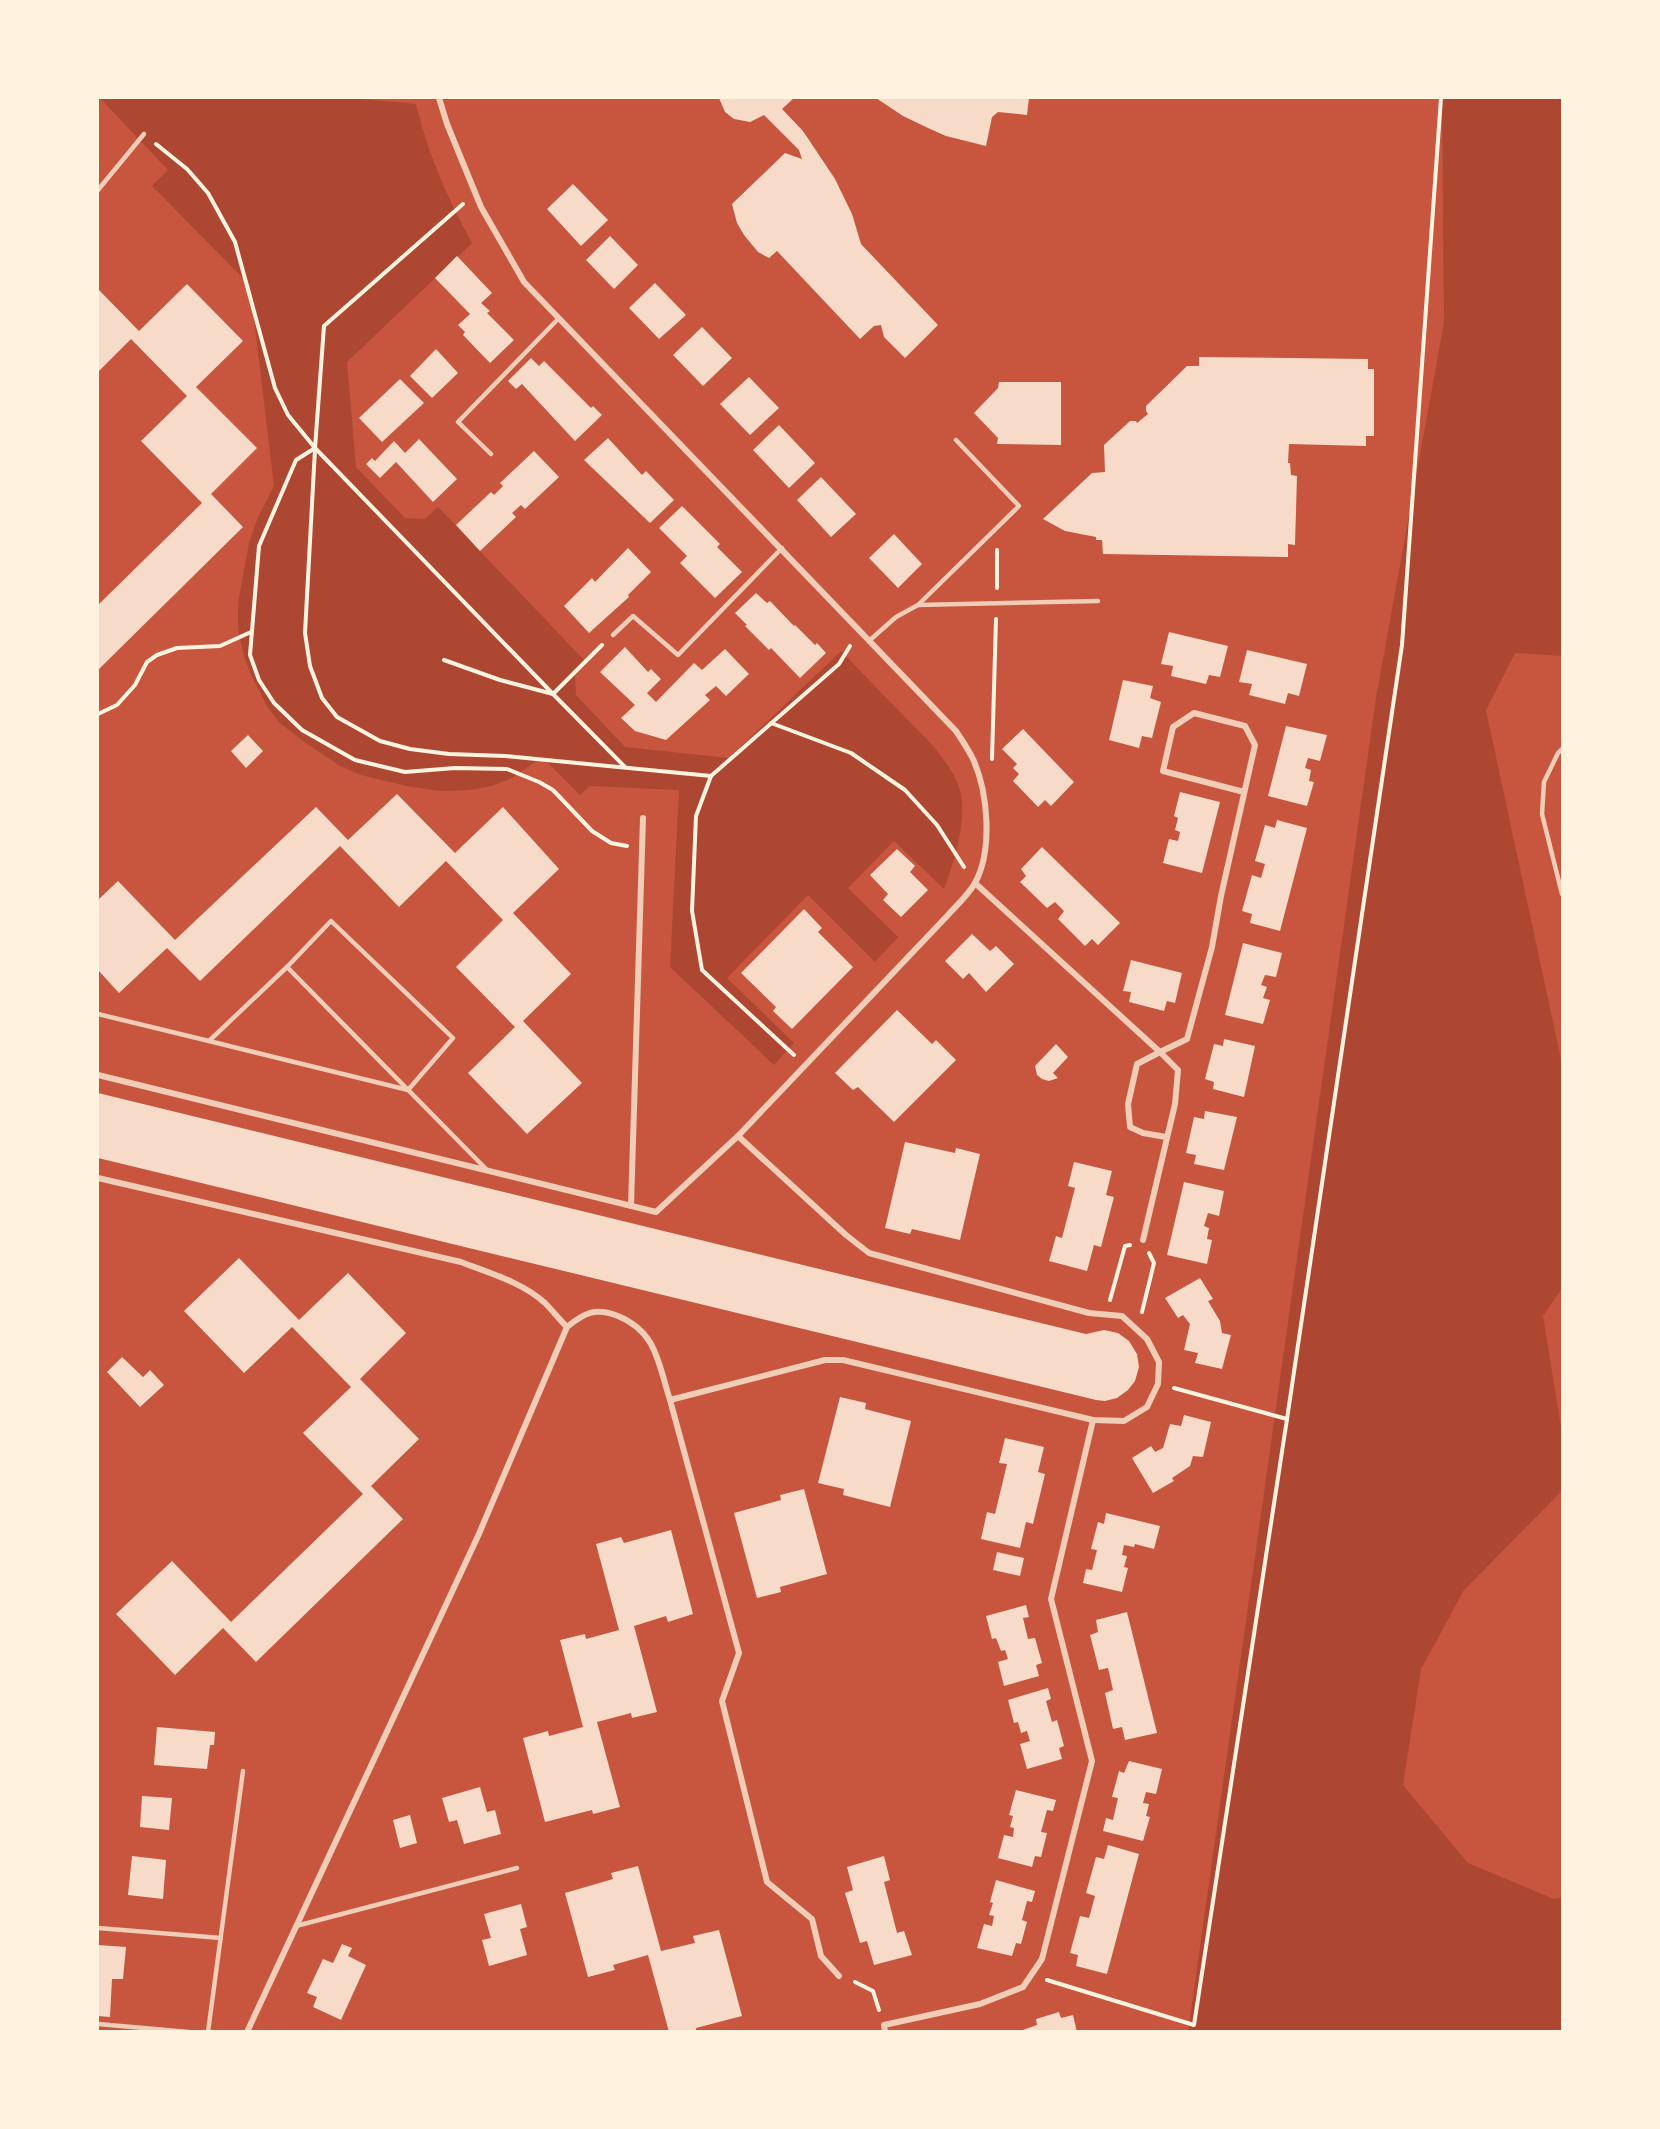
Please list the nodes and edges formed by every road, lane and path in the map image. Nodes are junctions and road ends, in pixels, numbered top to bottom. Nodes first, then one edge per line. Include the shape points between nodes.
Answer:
1 (440, 98) edge
2 (1441, 98) edge
3 (144, 134) joint
4 (98, 190) edge
5 (475, 193) junction
6 (559, 318) junction
7 (956, 440) dead end
8 (315, 448) junction
9 (491, 454) dead end
10 (998, 527) junction
11 (782, 548) junction
12 (1098, 601) dead end
13 (997, 604) junction
14 (918, 605) junction
15 (860, 630) junction
16 (252, 631) junction
17 (613, 634) joint
18 (870, 640) junction
19 (444, 660) dead end
20 (553, 694) junction
21 (98, 714) edge
22 (771, 723) junction
23 (1563, 749) edge
24 (626, 767) junction
25 (711, 776) junction
26 (982, 784) junction
27 (1244, 792) junction
28 (643, 818) dead end
29 (642, 849) junction
30 (975, 883) junction
31 (1563, 894) edge
32 (287, 967) junction
33 (98, 1014) edge
34 (208, 1041) junction
35 (1160, 1053) junction
36 (806, 1065) junction
37 (98, 1075) edge
38 (408, 1090) junction
39 (738, 1136) junction
40 (1167, 1137) junction
41 (488, 1171) junction
42 (98, 1178) edge
43 (631, 1206) junction
44 (1143, 1240) junction
45 (1106, 1314) junction
46 (567, 1327) junction
47 (1137, 1330) junction
48 (1158, 1384) junction
49 (669, 1400) junction
50 (1287, 1419) junction
51 (1094, 1420) junction
52 (243, 1771) dead end
53 (517, 1868) dead end
54 (296, 1926) junction
55 (98, 1928) edge
56 (221, 1938) junction
57 (1031, 1975) junction
58 (839, 1976) joint
59 (98, 2024) edge
60 (884, 2028) edge
61 (189, 2031) edge
62 (208, 2031) edge
63 (247, 2031) edge

1 - 5 street
2 - 50 path via 1402,645
3 - 4 lane
3 - 8 path via 187,169 208,193 235,242 275,388 288,415
5 - 6 street via 524,282
5 - 8 path via 324,326
6 - 9 lane via 458,422
6 - 11 street
7 - 10 lane via 1019,506
8 - 16 path via 296,460 259,546
8 - 20 path
8 - 24 path via 305,633 310,666 322,698 337,717 380,741 410,749
10 - 13 path
10 - 14 lane
11 - 15 street
11 - 17 lane via 678,655 633,616
12 - 13 lane
13 - 14 lane
13 - 26 path via 992,763
14 - 18 lane via 896,617
15 - 18 street
15 - 22 path via 839,664
16 - 21 path via 220,646 177,648 157,655 147,662 135,685 117,705
16 - 29 path via 250,655 274,704 302,730 355,760 405,772 507,769 553,790 592,831 611,843
17 - 20 path
18 - 26 street via 956,731
19 - 20 path
20 - 24 path
22 - 25 path
22 - 30 path via 851,753 905,790 937,825
23 - 31 lane via 1544,782 1542,814
24 - 25 path
25 - 36 path via 696,816 692,911 702,970
26 - 30 street via 986,840
27 - 27 street via 1255,745 1245,726 1194,713 1173,727 1163,771
27 - 35 street via 1212,947 1186,1039
28 - 29 street
29 - 43 street
30 - 35 street
30 - 36 street
32 - 34 lane
32 - 38 lane
32 - 38 lane via 331,921 453,1038
33 - 34 lane
34 - 38 lane
35 - 40 street via 1178,1070
35 - 40 street via 1137,1064 1128,1104 1130,1126 1143,1133
36 - 39 street
37 - 41 street
38 - 41 lane
39 - 43 street via 656,1212
39 - 45 street via 870,1253 1089,1313
40 - 44 street
41 - 43 street
42 - 46 street via 461,1262 525,1289 544,1302
44 - 45 path via 1125,1246
44 - 47 path via 1154,1263
45 - 47 street via 1122,1316
46 - 49 street via 583,1314 600,1311 634,1322 652,1345
46 - 54 street via 478,1536
47 - 48 street via 1147,1339 1159,1362
48 - 50 path
48 - 51 street via 1148,1407 1124,1421
49 - 51 street via 825,1360 843,1360
49 - 58 street via 739,1653 722,1701 767,1882 812,1919 820,1956
50 - 57 path via 1194,2025
51 - 57 street via 1051,1599 1092,1761 1042,1959
52 - 56 lane
53 - 54 lane
54 - 63 street
55 - 56 lane
56 - 62 lane
57 - 60 street via 1023,1987 980,2004
58 - 60 path via 873,1991
59 - 61 lane

